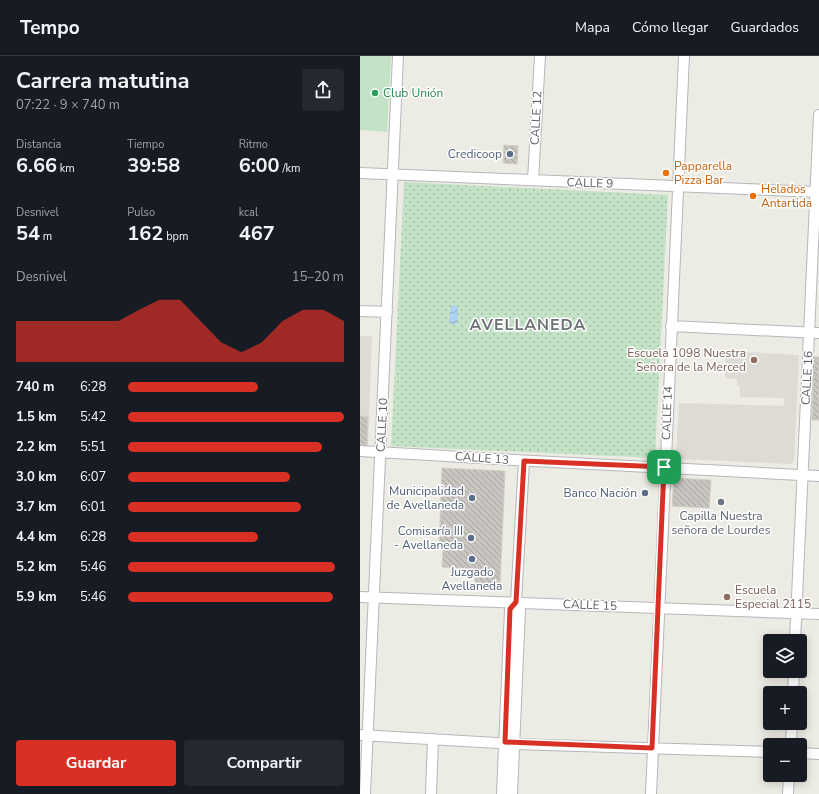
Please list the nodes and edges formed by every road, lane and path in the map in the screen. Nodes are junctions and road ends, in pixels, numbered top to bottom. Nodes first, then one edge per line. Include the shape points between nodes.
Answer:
1 (398, 56) edge
2 (540, 56) edge
3 (684, 56) edge
4 (819, 115) edge
5 (360, 173) edge
6 (394, 175) junction
7 (533, 180) junction
8 (678, 186) junction
9 (817, 192) edge
10 (360, 311) edge
11 (387, 312) junction
12 (671, 326) junction
13 (814, 333) edge
14 (360, 450) edge
15 (381, 451) junction
16 (524, 461) junction
17 (664, 467) junction
18 (802, 474) junction
19 (819, 476) edge
20 (360, 597) edge
21 (374, 597) junction
22 (516, 602) junction
23 (658, 608) junction
24 (796, 613) junction
25 (819, 614) edge
26 (795, 634) edge
27 (365, 666) edge
28 (364, 735) edge
29 (433, 739) junction
30 (509, 743) junction
31 (652, 748) junction
32 (763, 752) edge
33 (807, 753) edge
34 (819, 754) edge
35 (789, 782) edge
36 (365, 794) edge
37 (431, 794) edge
38 (502, 794) edge
39 (512, 794) edge
40 (651, 794) edge
41 (788, 794) edge

1 - 6 street, CALLE 10
2 - 7 street, CALLE 12
3 - 8 street, CALLE 14
4 - 9 street, CALLE 16
5 - 6 street, CALLE 9
6 - 7 street, CALLE 9
6 - 11 street, CALLE 10
7 - 8 street, CALLE 9
8 - 9 street, CALLE 9
8 - 12 street, CALLE 14
9 - 13 street, CALLE 16
10 - 11 street
11 - 15 street, CALLE 10
12 - 13 street
12 - 17 street, CALLE 14
13 - 18 street, CALLE 16
14 - 15 street, CALLE 13
15 - 16 street, CALLE 13
15 - 21 street, CALLE 10
16 - 17 street, CALLE 13
16 - 22 street
17 - 18 street, CALLE 13
17 - 23 street, CALLE 14
18 - 19 street, CALLE 13
18 - 24 street, CALLE 16
20 - 21 street, CALLE 15
21 - 22 street, CALLE 15
21 - 27 street, CALLE 10
22 - 23 street, CALLE 15
22 - 30 street via 510,609
23 - 24 street, CALLE 15
23 - 31 street, CALLE 14
24 - 25 street, CALLE 15
24 - 26 street, CALLE 16
27 - 28 street, CALLE 10
28 - 29 street
28 - 36 street, CALLE 10
29 - 30 street
29 - 37 street
30 - 31 street
30 - 38 street
30 - 39 street
31 - 32 street
31 - 40 street, CALLE 14
33 - 34 street
35 - 41 street

